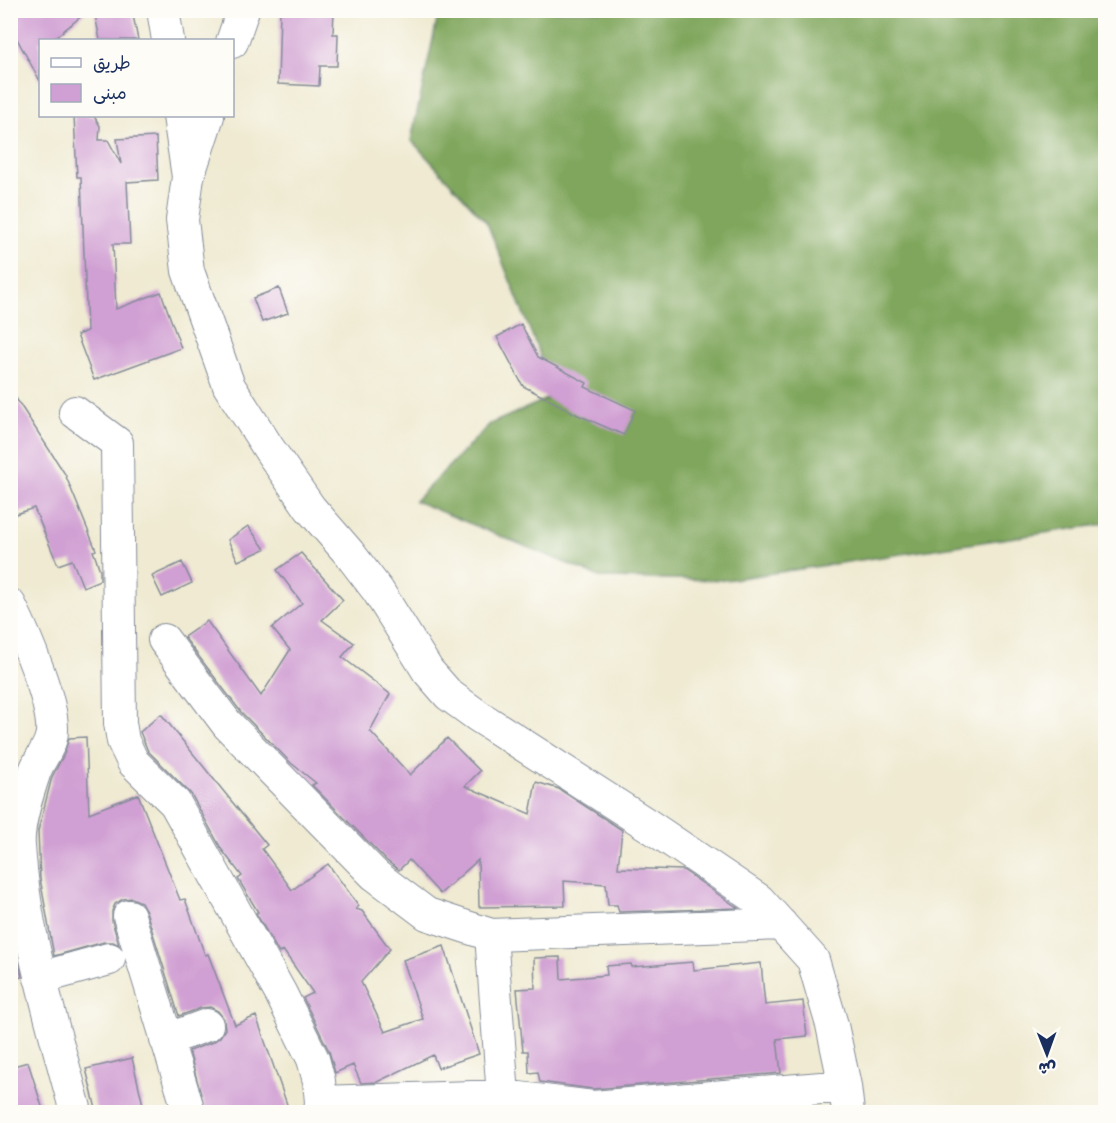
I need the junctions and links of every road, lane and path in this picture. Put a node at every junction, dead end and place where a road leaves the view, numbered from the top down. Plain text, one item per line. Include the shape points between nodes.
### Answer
1 (163, 10) edge
2 (243, 10) edge
3 (168, 39) edge
4 (233, 39) edge
5 (179, 117) edge
6 (208, 117) edge
7 (188, 177) junction
8 (75, 412) dead end
9 (10, 605) edge
10 (164, 640) dead end
11 (129, 916) dead end
12 (781, 924) junction
13 (491, 935) junction
14 (109, 959) dead end
15 (40, 978) junction
16 (207, 1025) dead end
17 (166, 1040) junction
18 (503, 1096) junction
19 (846, 1099) edge
20 (320, 1107) edge
21 (76, 1113) edge
22 (189, 1113) edge

1 - 3 street
2 - 4 street
5 - 7 street
6 - 7 street
7 - 12 street via 182,220 188,271 229,386 310,508 378,591 428,671 449,695 749,893
8 - 20 street via 117,443 123,741 133,762 175,803 281,994 313,1059
9 - 15 street via 51,709 52,736 36,770 22,817 19,844 33,953
10 - 13 street via 227,724 375,875 427,914
11 - 17 street
12 - 13 street
12 - 19 street via 813,960 832,1025
13 - 18 street
14 - 15 street
15 - 21 street
16 - 17 street
17 - 22 street
18 - 19 street via 593,1107
18 - 20 street

